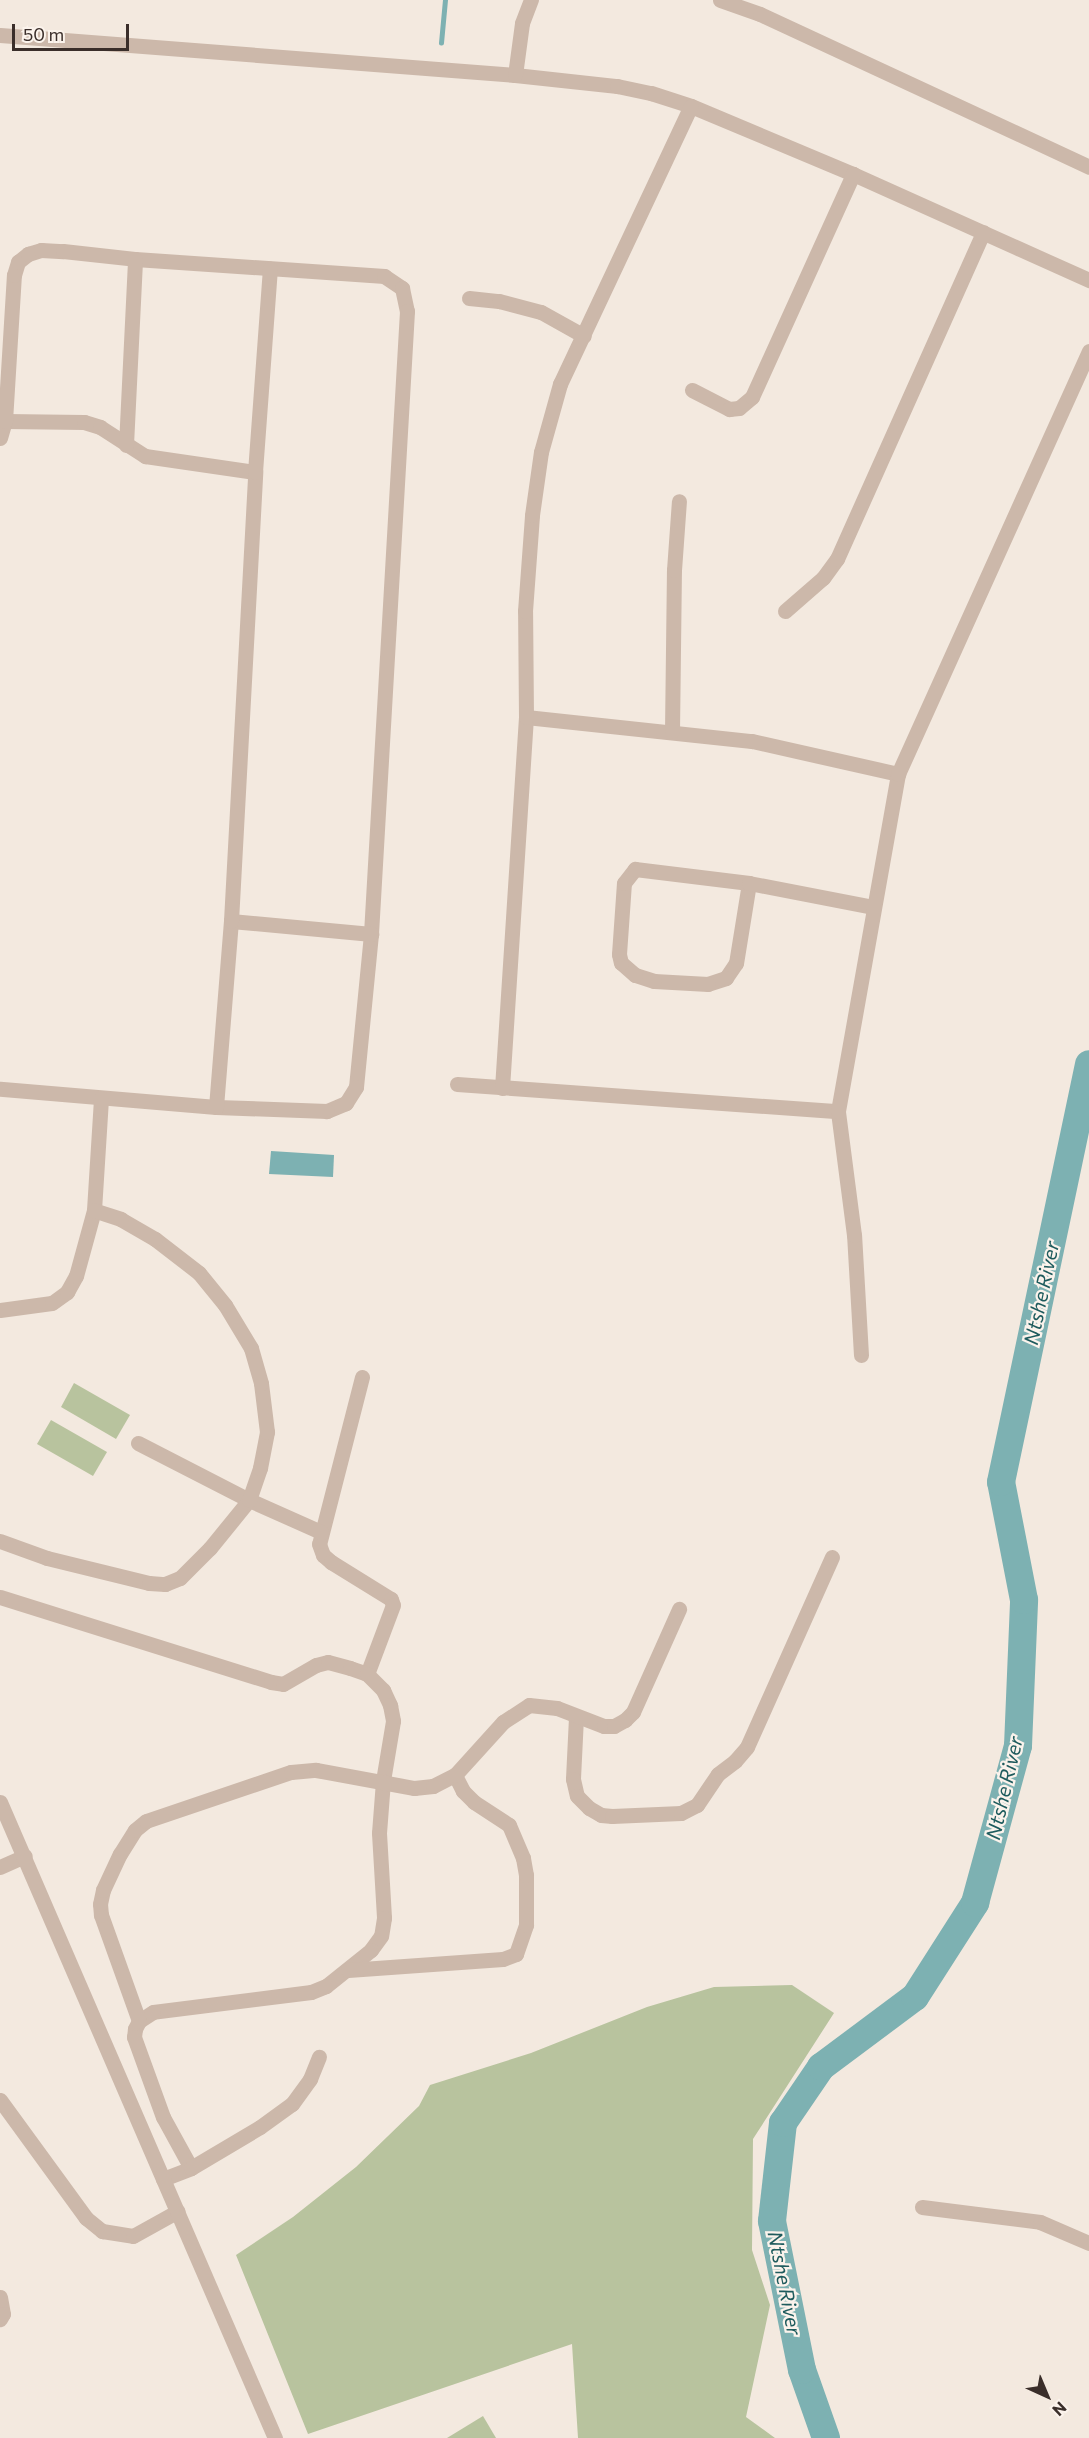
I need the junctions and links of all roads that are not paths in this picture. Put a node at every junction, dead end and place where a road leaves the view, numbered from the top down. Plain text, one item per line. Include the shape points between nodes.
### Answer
1 (531, 0) edge
2 (720, 0) edge
3 (0, 35) edge
4 (515, 75) junction
5 (691, 106) junction
6 (1089, 167) edge
7 (853, 174) junction
8 (982, 232) junction
9 (135, 259) junction
10 (270, 269) junction
11 (1089, 280) edge
12 (469, 298) dead end
13 (584, 336) junction
14 (1089, 351) edge
15 (692, 390) dead end
16 (6, 421) junction
17 (0, 438) edge
18 (126, 445) junction
19 (255, 472) junction
20 (679, 501) dead end
21 (785, 611) dead end
22 (526, 717) junction
23 (672, 731) junction
24 (898, 774) junction
25 (749, 883) junction
26 (874, 907) junction
27 (231, 921) junction
28 (371, 934) junction
29 (457, 1084) dead end
30 (502, 1088) junction
31 (0, 1089) edge
32 (101, 1098) junction
33 (216, 1107) junction
34 (838, 1111) junction
35 (94, 1210) junction
36 (0, 1310) edge
37 (861, 1355) dead end
38 (362, 1377) dead end
39 (138, 1443) dead end
40 (249, 1500) junction
41 (321, 1532) junction
42 (0, 1541) edge
43 (832, 1557) dead end
44 (0, 1597) edge
45 (679, 1609) dead end
46 (367, 1674) junction
47 (576, 1717) junction
48 (455, 1775) junction
49 (383, 1781) junction
50 (0, 1802) edge
51 (25, 1856) junction
52 (0, 1868) edge
53 (348, 1970) junction
54 (139, 2021) junction
55 (319, 2057) dead end
56 (0, 2100) edge
57 (191, 2168) junction
58 (163, 2179) junction
59 (922, 2207) dead end
60 (178, 2211) junction
61 (1089, 2243) edge
62 (0, 2297) edge
63 (0, 2319) edge
64 (275, 2438) edge

1 - 4 street via 522,23
2 - 6 street via 760,14
3 - 4 street
4 - 5 street via 617,86
5 - 7 street
5 - 13 street
7 - 8 street
7 - 15 street via 752,397 739,408 729,409
8 - 11 street
8 - 21 street via 837,559 823,578
9 - 10 street
9 - 16 street via 41,250 18,262 14,275
9 - 18 street
10 - 19 street
10 - 28 street via 384,276 402,288 407,311
12 - 13 street via 541,312
13 - 22 street via 560,384 541,452 525,611
14 - 24 street
16 - 17 street
16 - 18 street via 84,422 100,427
18 - 19 street via 159,460
19 - 27 street
20 - 23 street
22 - 23 street
22 - 30 street
23 - 24 street via 752,741
24 - 26 street
25 - 25 street via 736,963 726,978 708,984 654,981 635,975 621,963 624,883 635,869
25 - 26 street
26 - 34 street
27 - 28 street
27 - 33 street
28 - 33 street via 356,1087 346,1103 327,1111
29 - 30 street
30 - 34 street
31 - 32 street
32 - 33 street
32 - 35 street
34 - 37 street via 854,1235
35 - 36 street via 76,1276 67,1292 52,1303
35 - 40 street via 155,1239 199,1273 225,1305 251,1348 261,1383 267,1432
38 - 41 street
39 - 40 street
40 - 41 street
40 - 42 street via 194,1566 165,1584 47,1558
41 - 46 street via 319,1544 323,1555 385,1593 393,1605
43 - 47 street via 747,1747 718,1774 697,1805 681,1813 612,1816 589,1809 577,1796 573,1779
44 - 46 street via 271,1682 283,1684 328,1662
45 - 47 street via 633,1712 614,1726
46 - 49 street via 383,1690 392,1713
47 - 48 street via 557,1708 529,1705 503,1722
48 - 49 street via 433,1786 414,1788
48 - 53 street via 474,1802 509,1825 523,1858 526,1925 516,1953 503,1959
49 - 53 street via 379,1833 384,1918 381,1936
49 - 54 street via 316,1770 291,1772 146,1821 135,1830 120,1854 100,1904
50 - 51 street
51 - 52 street
51 - 58 street
53 - 54 street via 311,1992 153,2012
54 - 57 street via 134,2037 163,2117
55 - 57 street via 310,2079 292,2104
56 - 60 street via 86,2218 102,2231 133,2236
57 - 58 street
58 - 60 street
59 - 61 street via 1040,2222
60 - 64 street
62 - 63 street

